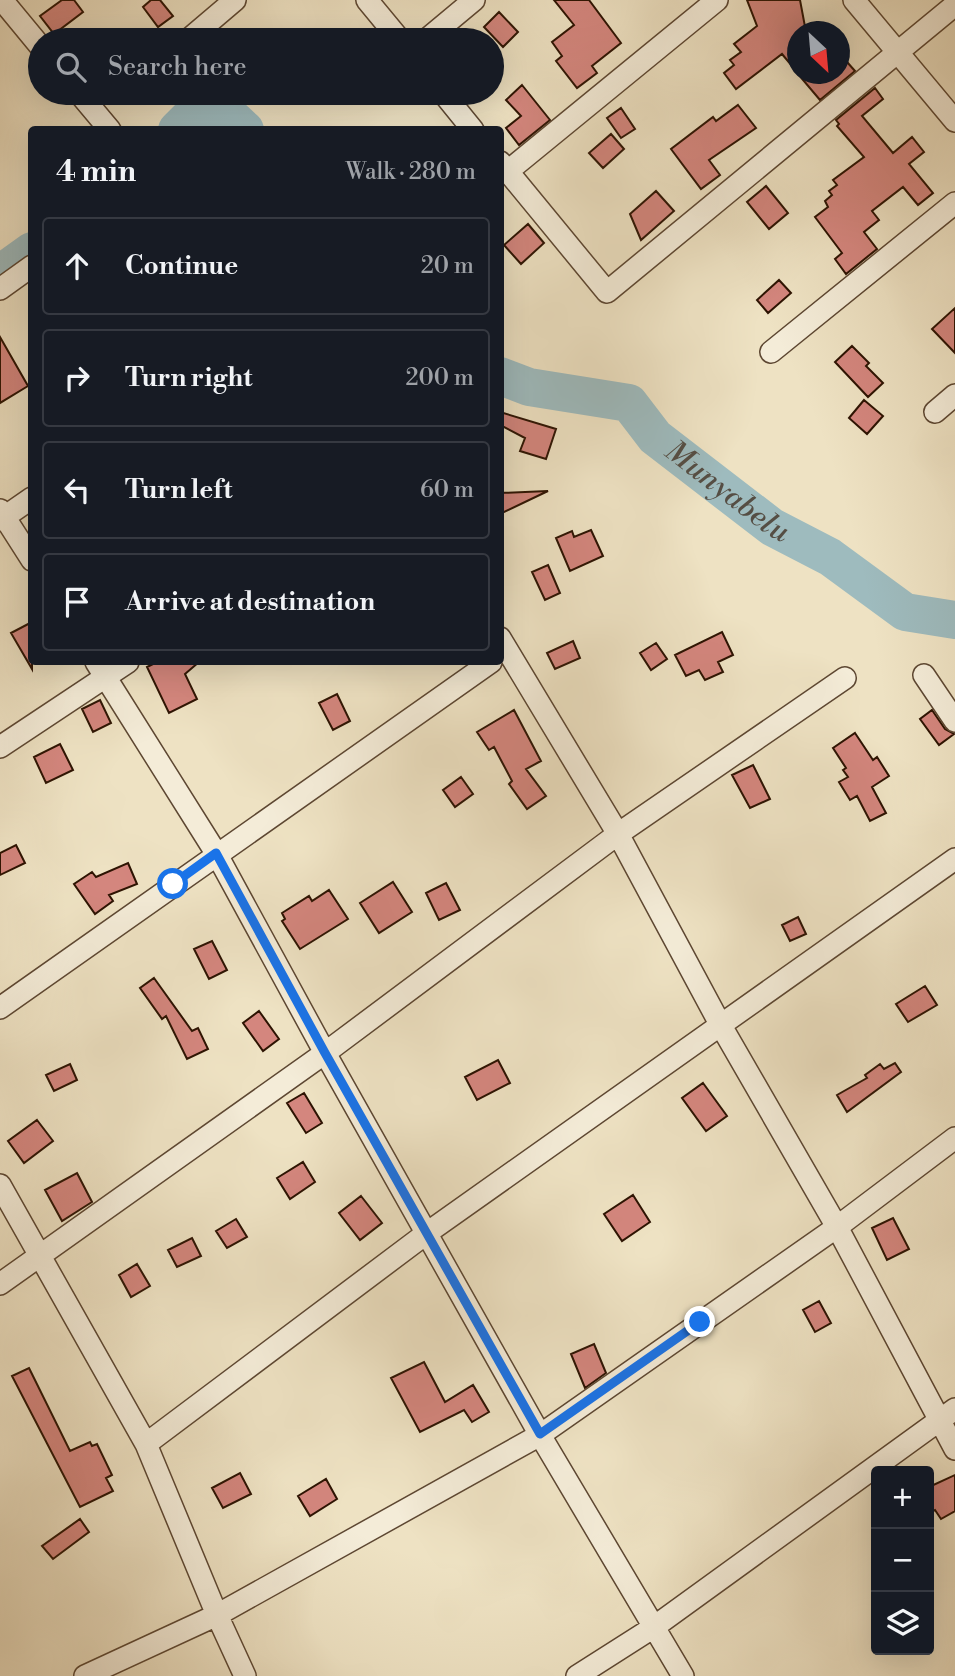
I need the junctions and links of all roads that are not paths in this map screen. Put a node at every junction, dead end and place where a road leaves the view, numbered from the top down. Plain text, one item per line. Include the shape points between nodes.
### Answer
1 (2, 0) edge
2 (235, 0) edge
3 (367, 0) edge
4 (474, 0) edge
5 (717, 0) edge
6 (854, 0) edge
7 (955, 5) edge
8 (202, 28) edge
9 (390, 28) edge
10 (440, 28) edge
11 (28, 31) edge
12 (900, 52) junction
13 (89, 105) edge
14 (453, 105) edge
15 (955, 121) edge
16 (107, 126) edge
17 (470, 126) edge
18 (504, 167) edge
19 (955, 203) edge
20 (28, 269) edge
21 (0, 289) edge
22 (771, 352) dead end
23 (955, 395) edge
24 (935, 412) dead end
25 (28, 501) edge
26 (1, 516) edge
27 (28, 554) edge
28 (504, 657) edge
29 (480, 665) edge
30 (101, 669) edge
31 (924, 676) dead end
32 (845, 678) dead end
33 (955, 721) edge
34 (0, 747) edge
35 (618, 834) junction
36 (216, 853) junction
37 (955, 859) edge
38 (0, 1007) edge
39 (720, 1024) junction
40 (325, 1053) junction
41 (955, 1138) edge
42 (0, 1185) edge
43 (837, 1227) junction
44 (427, 1233) junction
45 (40, 1258) junction
46 (0, 1284) edge
47 (947, 1414) edge
48 (540, 1434) junction
49 (146, 1444) junction
50 (955, 1449) edge
51 (217, 1615) junction
52 (654, 1627) junction
53 (85, 1676) edge
54 (245, 1676) edge
55 (577, 1676) edge
56 (683, 1676) edge

1 - 11 street
2 - 8 street
3 - 9 street
4 - 10 street
5 - 18 street
6 - 12 street
7 - 12 street
12 - 15 street
12 - 18 street via 607,292
13 - 16 street
14 - 17 street
19 - 22 street
20 - 21 street
23 - 24 street
25 - 26 street
26 - 27 street
28 - 35 street
29 - 36 street
30 - 34 street
30 - 36 street
31 - 33 street
32 - 35 street
35 - 39 street
35 - 40 street
36 - 38 street
36 - 40 street
37 - 39 street
39 - 43 street
39 - 44 street
40 - 44 street
40 - 45 street
41 - 43 street
42 - 45 street
43 - 47 street
43 - 48 street
44 - 48 street
44 - 49 street
45 - 46 street
45 - 49 street
47 - 50 street
47 - 52 street
48 - 51 street
48 - 52 street
49 - 51 street
51 - 53 street
51 - 54 street
52 - 55 street
52 - 56 street

